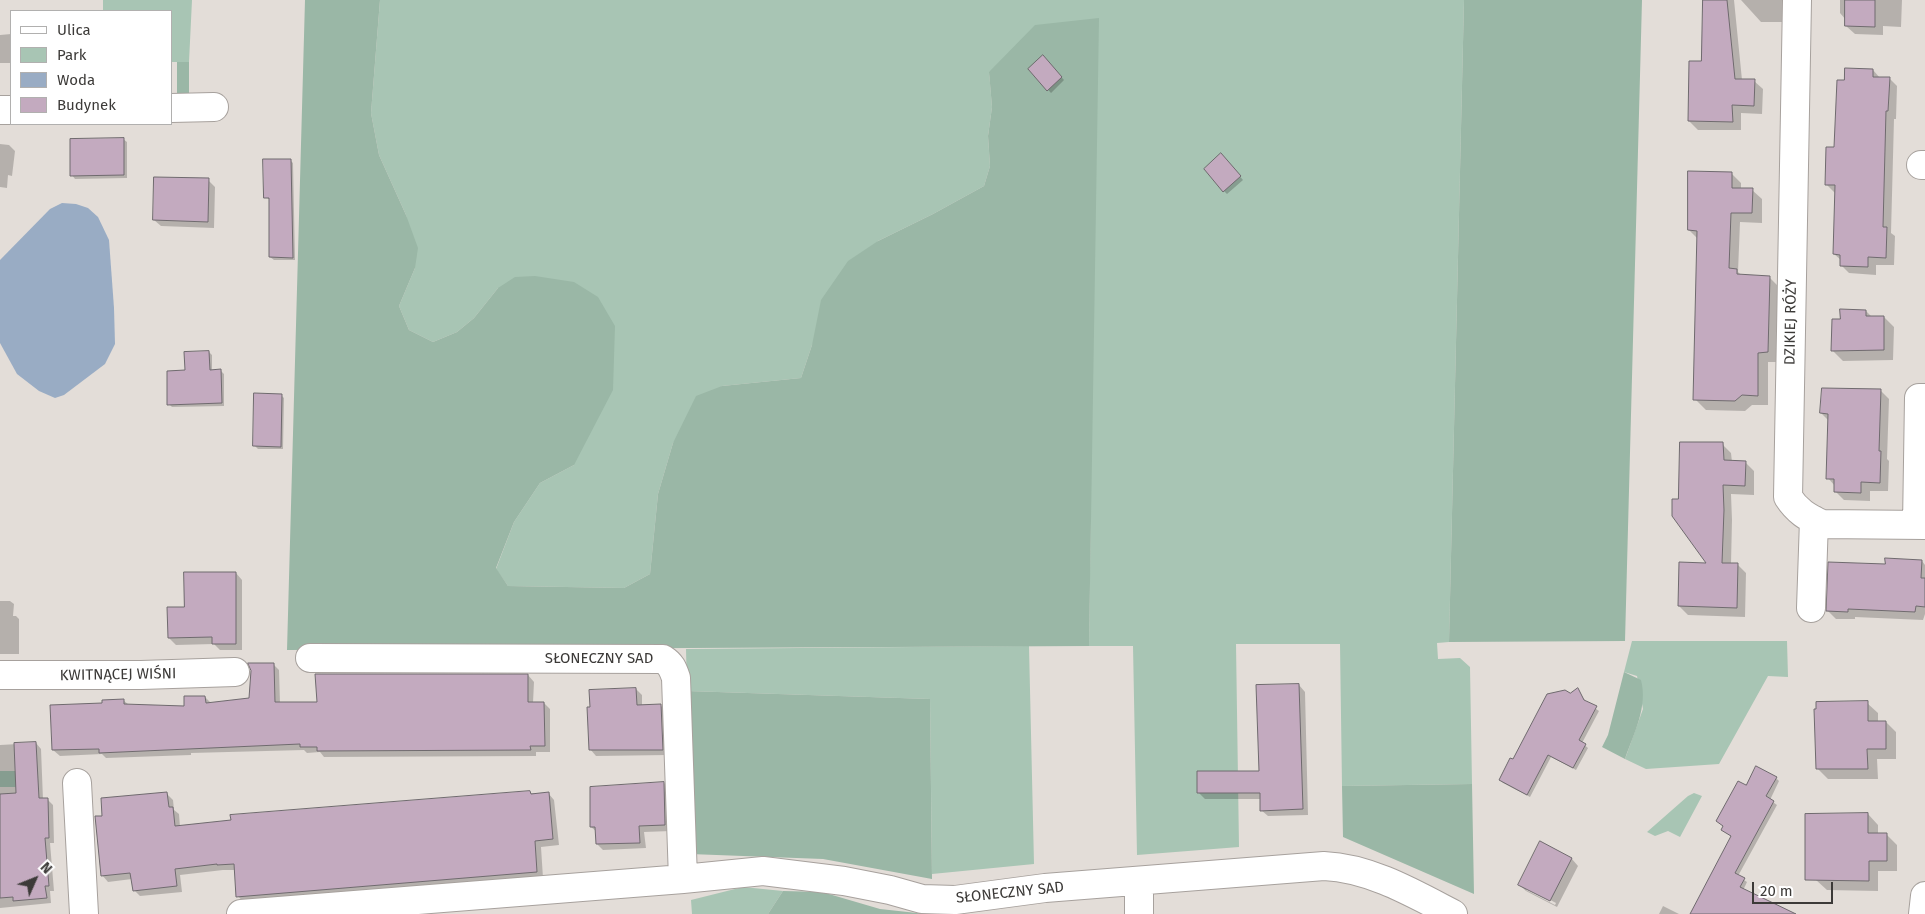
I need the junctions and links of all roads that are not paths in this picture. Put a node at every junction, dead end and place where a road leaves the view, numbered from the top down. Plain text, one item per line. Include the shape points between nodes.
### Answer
1 (1797, 0) edge
2 (214, 107) dead end
3 (172, 108) edge
4 (1925, 398) edge
5 (1814, 520) junction
6 (1921, 525) edge
7 (1811, 608) dead end
8 (310, 658) dead end
9 (236, 672) dead end
10 (0, 675) edge
11 (77, 783) dead end
12 (683, 879) junction
13 (1139, 881) junction
14 (1925, 896) edge
15 (84, 914) edge
16 (241, 914) edge
17 (1139, 914) edge
18 (1453, 914) edge
19 (1923, 914) edge

1 - 5 street, DZIKIEJ RÓŻY via 1788,497 1795,508
2 - 3 street
4 - 6 street via 1919,398
5 - 6 street, DZIKIEJ RÓŻY via 1822,524
5 - 7 street
8 - 12 street, SŁONECZNY SAD via 663,659 669,663 676,678
9 - 10 street, KWITNĄCEJ WIŚNI
11 - 15 street
12 - 13 street, SŁONECZNY SAD via 762,871 844,881 922,899 955,900 1045,888
12 - 16 street, SŁONECZNY SAD
13 - 17 street
13 - 18 street, SŁONECZNY SAD via 1340,866 1403,888
14 - 19 street

